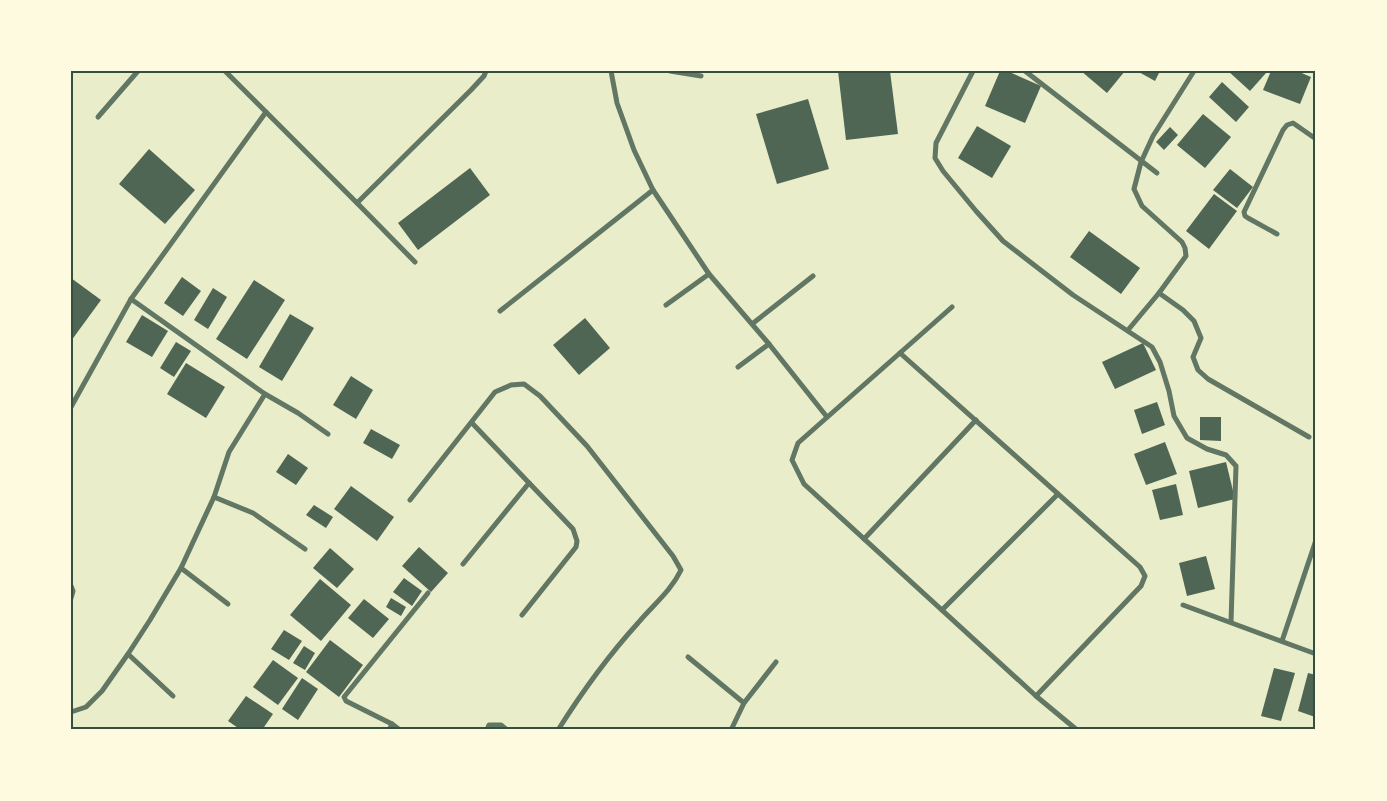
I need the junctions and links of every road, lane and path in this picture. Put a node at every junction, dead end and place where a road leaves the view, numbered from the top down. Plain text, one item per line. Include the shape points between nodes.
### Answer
1 (138, 71) edge
2 (225, 71) edge
3 (486, 71) edge
4 (611, 71) edge
5 (670, 71) edge
6 (972, 71) edge
7 (1025, 71) edge
8 (1194, 71) edge
9 (702, 76) dead end
10 (266, 112) junction
11 (98, 117) dead end
12 (1316, 139) edge
13 (1140, 162) junction
14 (1157, 173) dead end
15 (653, 190) junction
16 (357, 203) junction
17 (1277, 234) dead end
18 (415, 262) dead end
19 (709, 274) junction
20 (813, 276) dead end
21 (1159, 293) junction
22 (131, 299) junction
23 (666, 305) dead end
24 (952, 307) dead end
25 (500, 311) dead end
26 (752, 324) junction
27 (1128, 330) junction
28 (769, 344) junction
29 (900, 353) junction
30 (738, 367) dead end
31 (265, 394) junction
32 (71, 407) edge
33 (827, 417) junction
34 (976, 420) junction
35 (472, 422) junction
36 (328, 434) dead end
37 (1309, 436) dead end
38 (529, 483) junction
39 (1058, 494) junction
40 (214, 497) junction
41 (410, 500) dead end
42 (864, 539) junction
43 (1316, 540) edge
44 (305, 549) dead end
45 (463, 564) dead end
46 (181, 568) junction
47 (71, 586) edge
48 (428, 594) dead end
49 (71, 598) edge
50 (228, 604) dead end
51 (1183, 604) dead end
52 (942, 610) junction
53 (522, 615) dead end
54 (1231, 622) junction
55 (1282, 641) junction
56 (128, 654) junction
57 (1316, 654) edge
58 (688, 657) dead end
59 (776, 662) dead end
60 (173, 696) dead end
61 (1036, 696) junction
62 (744, 703) junction
63 (71, 712) edge
64 (392, 724) junction
65 (389, 730) edge
66 (400, 730) edge
67 (486, 730) edge
68 (507, 730) edge
69 (558, 730) edge
70 (731, 730) edge
71 (1078, 730) edge

1 - 11 street
2 - 10 street
3 - 16 street via 471,90
4 - 15 street via 617,103
5 - 9 street
6 - 27 street via 936,143 935,158 1003,240 1073,294
7 - 13 street
8 - 13 street
10 - 16 street
10 - 22 street
12 - 17 street via 1293,123 1287,125 1244,212 1245,216
13 - 14 street
13 - 21 street via 1134,189 1142,206 1185,248 1186,256
15 - 19 street
15 - 25 street
16 - 18 street
19 - 23 street
19 - 26 street
20 - 26 street
21 - 27 street
21 - 37 street via 1194,321 1201,338 1192,358 1198,370 1208,379
22 - 31 street
22 - 32 street
24 - 29 street
26 - 28 street
27 - 54 street via 1152,348 1160,362 1174,416 1187,438 1226,455 1236,466
28 - 30 street
28 - 33 street
29 - 33 street
29 - 34 street
31 - 36 street
31 - 40 street via 229,452
33 - 42 street via 798,442 792,460 804,484
34 - 39 street
34 - 42 street
35 - 38 street
35 - 41 street
35 - 69 street via 495,392 524,384 540,396 587,446 681,570 675,583 598,671
38 - 45 street
38 - 53 street via 574,529 577,541 576,547
39 - 52 street
39 - 61 street via 1140,567 1145,576 1141,586
40 - 44 street via 253,513
40 - 46 street
42 - 52 street
43 - 55 street
46 - 50 street
46 - 56 street
47 - 49 street
48 - 64 street via 344,697 346,702
51 - 54 street
52 - 61 street
54 - 55 street
55 - 57 street
56 - 60 street
56 - 63 street via 102,691 86,707
58 - 62 street
59 - 62 street
61 - 71 street
62 - 70 street
64 - 65 street
64 - 66 street
67 - 68 street via 489,725 501,725

